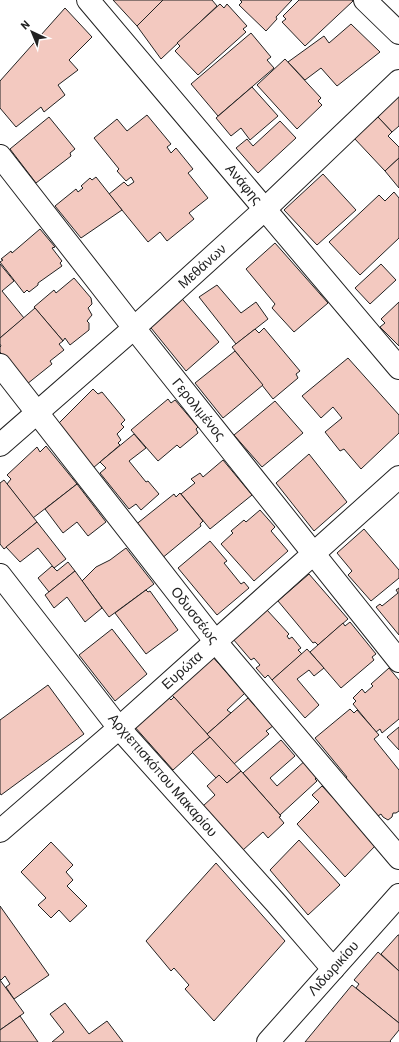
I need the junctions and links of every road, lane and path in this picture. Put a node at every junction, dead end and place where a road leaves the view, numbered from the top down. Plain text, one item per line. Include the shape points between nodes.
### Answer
1 (88, 0) edge
2 (365, 0) edge
3 (399, 33) edge
4 (399, 81) edge
5 (0, 156) edge
6 (265, 209) junction
7 (134, 328) junction
8 (0, 365) edge
9 (399, 368) edge
10 (37, 413) junction
11 (0, 445) edge
12 (399, 477) edge
13 (314, 553) junction
14 (0, 575) edge
15 (215, 641) junction
16 (399, 661) edge
17 (119, 728) junction
18 (0, 831) edge
19 (399, 858) edge
20 (399, 895) edge
21 (333, 969) junction
22 (268, 1042) edge

1 - 6 street, Ανάφης
2 - 3 street
4 - 6 street, Μεθάνων
5 - 7 street, Γερολιμένος
6 - 7 street, Μεθάνων
6 - 9 street, Ανάφης
7 - 10 street, Μεθάνων
7 - 13 street, Γερολιμένος
8 - 10 street, Οδυσσέως
10 - 11 street, Μεθάνων
10 - 15 street, Οδυσσέως
12 - 13 street, Ευρώτα
13 - 15 street, Ευρώτα
13 - 16 street, Γερολιμένος
14 - 17 street, Αρχιεπισκόπου Μακαρίου
15 - 17 street, Ευρώτα
15 - 19 street, Οδυσσέως
17 - 18 street, Ευρώτα
17 - 21 street, Αρχιεπισκόπου Μακαρίου
20 - 21 street, Λιδωρικίου
21 - 22 street, Λιδωρικίου

